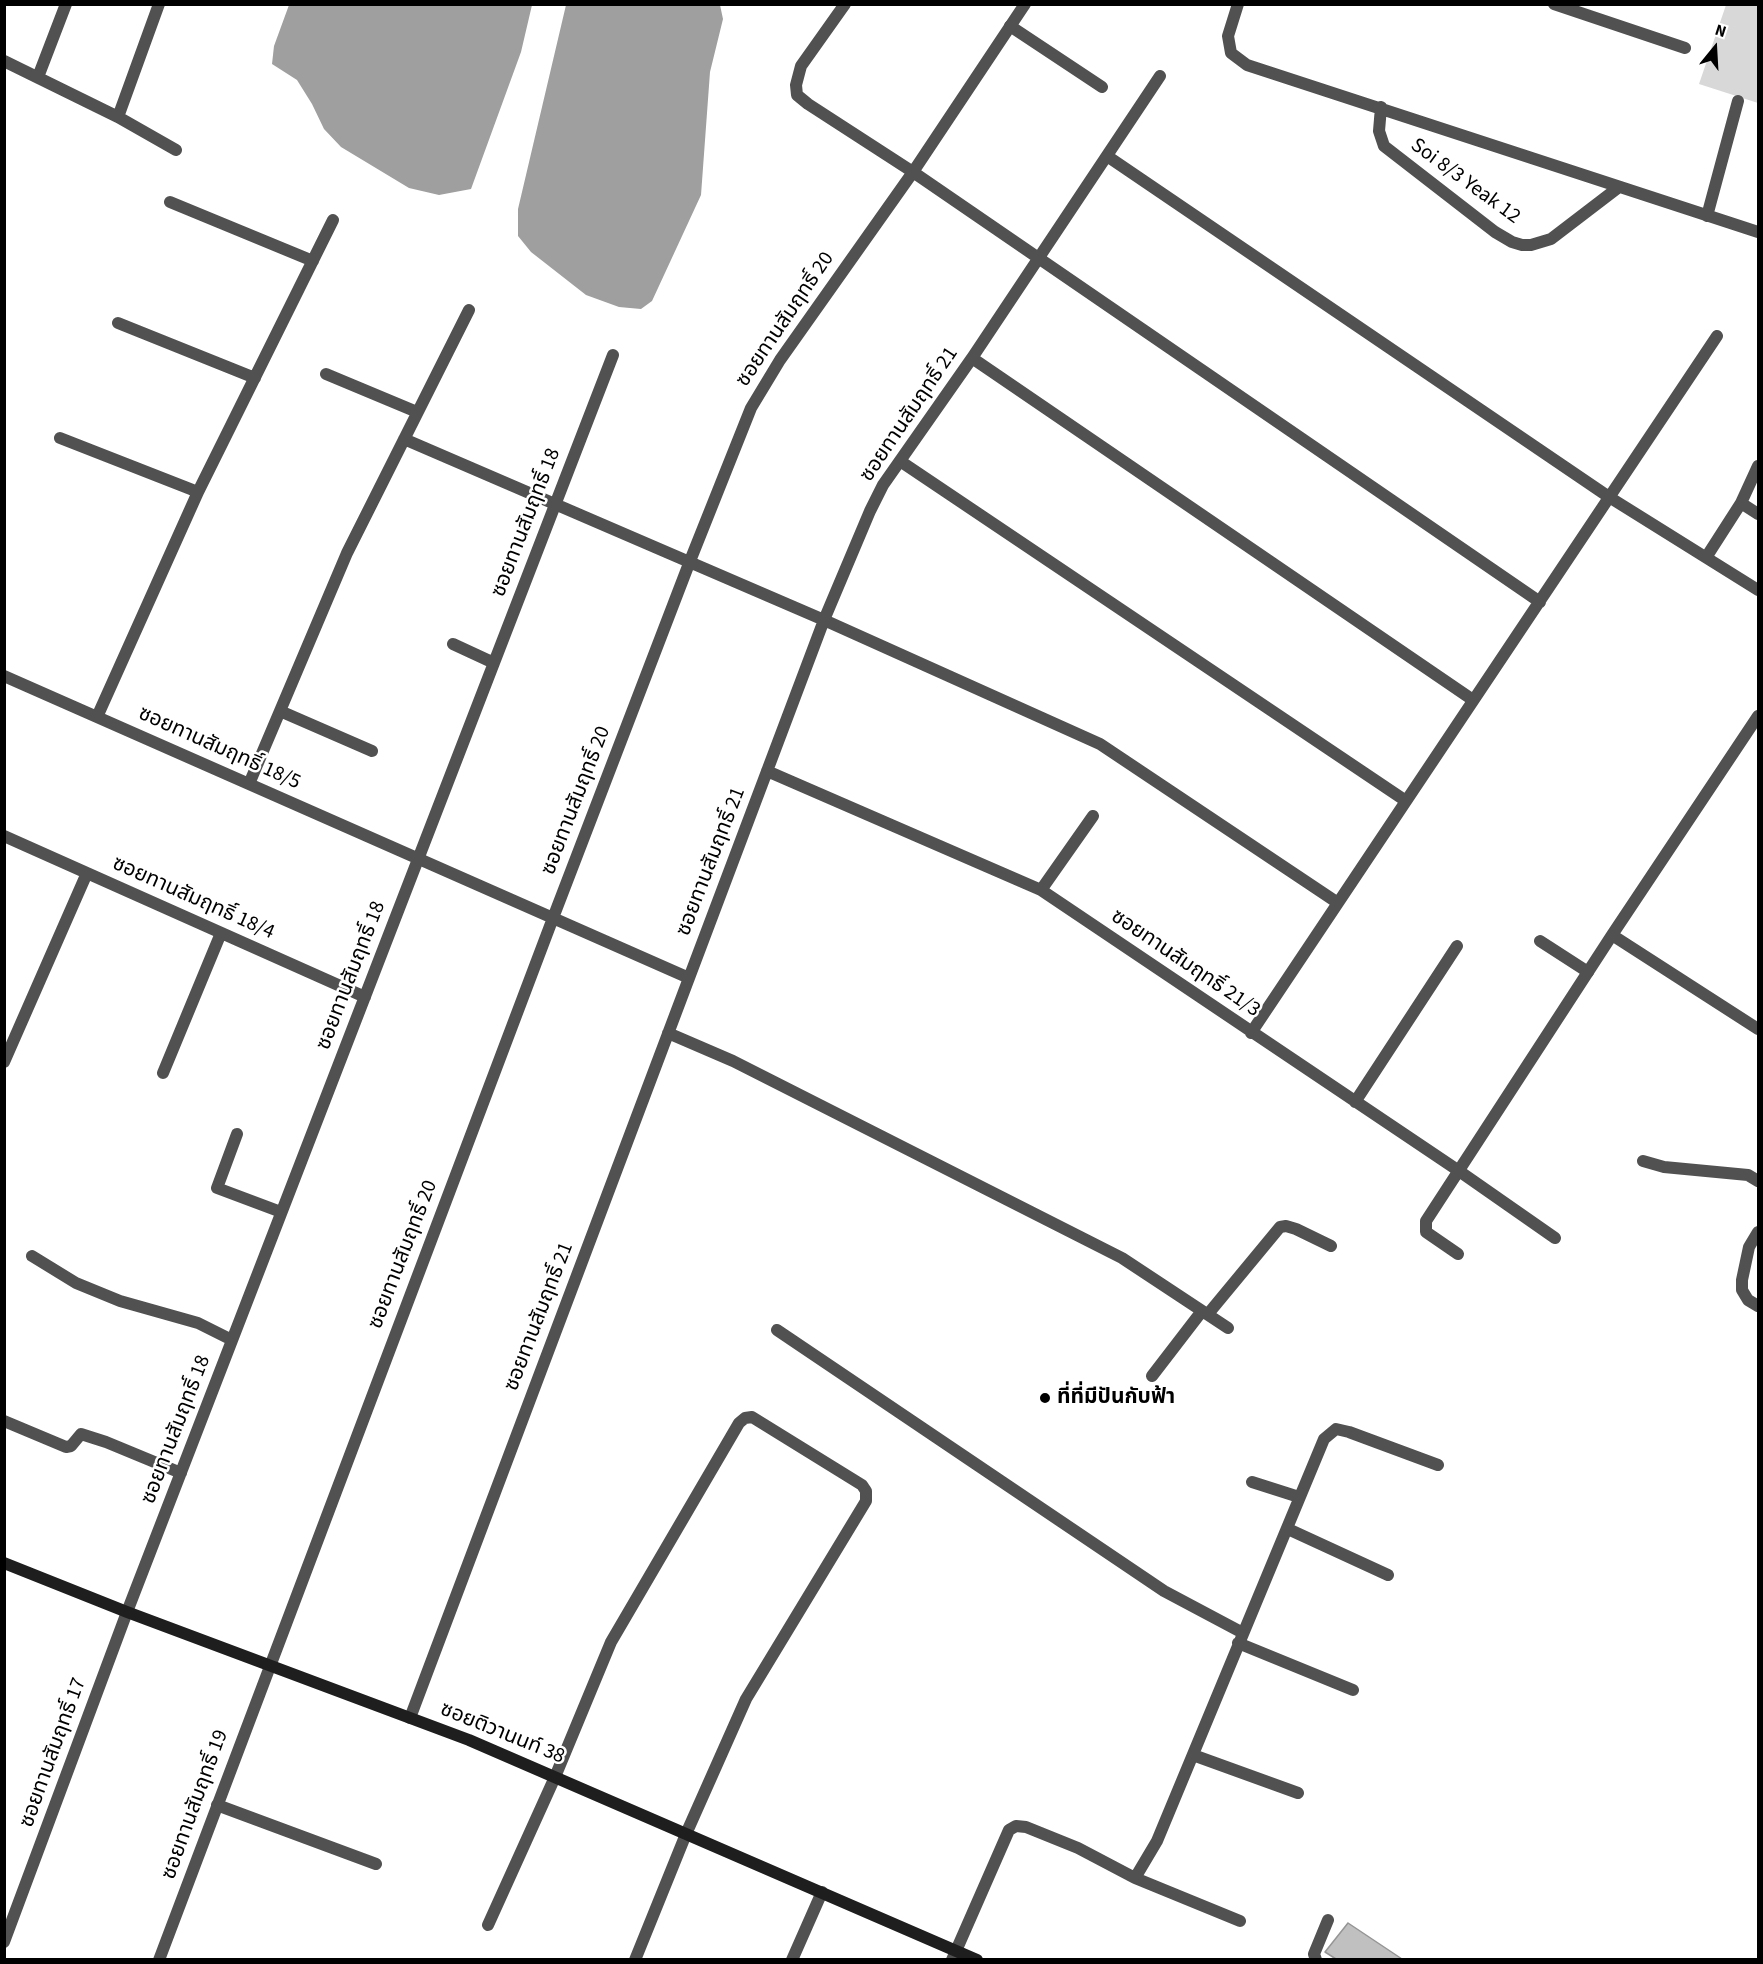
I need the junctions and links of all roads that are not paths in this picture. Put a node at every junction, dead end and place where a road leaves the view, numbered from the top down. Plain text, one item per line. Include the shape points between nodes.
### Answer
1 (66, 4) edge
2 (159, 4) edge
3 (845, 4) edge
4 (1025, 4) edge
5 (1238, 4) edge
6 (1554, 4) edge
7 (1010, 26) junction
8 (1685, 48) dead end
9 (4, 61) edge
10 (1160, 76) dead end
11 (38, 77) junction
12 (1102, 87) dead end
13 (1738, 101) dead end
14 (1381, 108) junction
15 (118, 117) junction
16 (176, 150) dead end
17 (1107, 156) junction
18 (913, 172) junction
19 (1619, 188) junction
20 (170, 202) dead end
21 (1707, 216) junction
22 (333, 220) dead end
23 (1758, 232) edge
24 (1039, 258) junction
25 (313, 261) junction
26 (469, 309) dead end
27 (118, 323) dead end
28 (1717, 336) dead end
29 (613, 355) dead end
30 (972, 358) junction
31 (326, 374) dead end
32 (255, 378) junction
33 (417, 412) junction
34 (60, 438) dead end
35 (404, 439) junction
36 (900, 461) junction
37 (1758, 466) edge
38 (198, 492) junction
39 (1609, 497) junction
40 (1741, 503) junction
41 (555, 504) junction
42 (1758, 514) edge
43 (1707, 556) junction
44 (690, 561) junction
45 (1758, 590) edge
46 (1540, 602) junction
47 (824, 620) junction
48 (453, 644) dead end
49 (494, 663) junction
50 (4, 676) edge
51 (1473, 700) junction
52 (280, 711) junction
53 (1758, 716) edge
54 (97, 717) junction
55 (372, 751) dead end
56 (767, 771) junction
57 (249, 784) junction
58 (1406, 801) junction
59 (1093, 816) dead end
60 (4, 836) edge
61 (418, 858) junction
62 (87, 873) junction
63 (1041, 890) junction
64 (1338, 903) junction
65 (553, 918) junction
66 (221, 933) junction
67 (1612, 935) junction
68 (1540, 941) dead end
69 (1457, 946) dead end
70 (1588, 972) junction
71 (689, 978) junction
72 (365, 997) junction
73 (1758, 1029) edge
74 (1251, 1032) junction
75 (668, 1034) junction
76 (4, 1062) edge
77 (163, 1073) dead end
78 (1355, 1102) junction
79 (237, 1134) dead end
80 (1643, 1161) dead end
81 (1459, 1171) junction
82 (1758, 1181) edge
83 (281, 1212) junction
84 (1758, 1232) edge
85 (1555, 1238) dead end
86 (1331, 1246) dead end
87 (1458, 1254) dead end
88 (32, 1256) dead end
89 (1758, 1306) edge
90 (1205, 1313) junction
91 (1228, 1328) dead end
92 (777, 1330) dead end
93 (232, 1340) junction
94 (1152, 1376) dead end
95 (4, 1421) edge
96 (1438, 1465) dead end
97 (181, 1473) junction
98 (1252, 1482) dead end
99 (1299, 1497) junction
100 (1288, 1529) junction
101 (4, 1563) edge
102 (1388, 1575) dead end
103 (127, 1612) junction
104 (1241, 1638) junction
105 (269, 1665) junction
106 (1353, 1690) dead end
107 (410, 1718) junction
108 (1193, 1755) junction
109 (555, 1777) junction
110 (1298, 1793) dead end
111 (217, 1805) junction
112 (686, 1834) junction
113 (376, 1864) dead end
114 (1135, 1878) junction
115 (822, 1892) junction
116 (1328, 1920) dead end
117 (1240, 1921) dead end
118 (488, 1925) dead end
119 (4, 1942) edge
120 (954, 1955) edge
121 (159, 1959) edge
122 (635, 1959) edge
123 (792, 1959) edge
124 (977, 1959) edge
125 (1316, 1959) edge

1 - 11 street
2 - 15 street
3 - 18 street via 801,66 797,94
4 - 7 street, ซอยทานสัมฤทธิ์ 20
5 - 14 street, Soi 8/3 Yeak 12 via 1228,36 1232,53 1247,65
6 - 8 street
7 - 12 street
7 - 18 street, ซอยทานสัมฤทธิ์ 20
9 - 11 street
10 - 17 street, ซอยทานสัมฤทธิ์ 21
11 - 15 street
13 - 21 street
14 - 19 street, Soi 8/3 Yeak 12
14 - 19 street, Soi 8/3 Yeak 12 via 1379,131 1384,146 1512,242 1532,245 1551,239
15 - 16 street
17 - 24 street, ซอยทานสัมฤทธิ์ 21
17 - 39 street
18 - 24 street
18 - 44 street, ซอยทานสัมฤทธิ์ 20 via 780,360 751,408
19 - 21 street, Soi 8/3 Yeak 12
20 - 25 street
21 - 23 street, Soi 8/3 Yeak 12
22 - 25 street
24 - 30 street, ซอยทานสัมฤทธิ์ 21
24 - 46 street
25 - 32 street
26 - 33 street
27 - 32 street
28 - 39 street
29 - 41 street, ซอยทานสัมฤทธิ์ 18
30 - 36 street, ซอยทานสัมฤทธิ์ 21
30 - 51 street
31 - 33 street
32 - 38 street
33 - 35 street
34 - 38 street
35 - 41 street
35 - 52 street via 347,553
36 - 47 street, ซอยทานสัมฤทธิ์ 21 via 870,512
36 - 58 street
37 - 40 street
38 - 54 street
39 - 43 street
39 - 46 street
40 - 42 street
40 - 43 street
41 - 44 street
41 - 49 street, ซอยทานสัมฤทธิ์ 18
43 - 45 street
44 - 47 street
44 - 65 street, ซอยทานสัมฤทธิ์ 20
46 - 51 street
47 - 56 street, ซอยทานสัมฤทธิ์ 21
47 - 64 street via 1100,744
48 - 49 street
49 - 61 street, ซอยทานสัมฤทธิ์ 18
50 - 54 street, ซอยทานสัมฤทธิ์ 18/5
51 - 58 street
52 - 55 street
52 - 57 street
53 - 67 street
54 - 57 street, ซอยทานสัมฤทธิ์ 18/5
56 - 63 street, ซอยทานสัมฤทธิ์ 21/3
56 - 71 street, ซอยทานสัมฤทธิ์ 21
57 - 61 street, ซอยทานสัมฤทธิ์ 18/5
58 - 64 street
59 - 63 street
60 - 62 street, ซอยทานสัมฤทธิ์ 18/4
61 - 65 street, ซอยทานสัมฤทธิ์ 18/5
61 - 72 street, ซอยทานสัมฤทธิ์ 18
62 - 66 street, ซอยทานสัมฤทธิ์ 18/4
62 - 76 street
63 - 74 street, ซอยทานสัมฤทธิ์ 21/3
64 - 74 street
65 - 71 street, ซอยทานสัมฤทธิ์ 18/5
65 - 105 street, ซอยทานสัมฤทธิ์ 20
66 - 72 street, ซอยทานสัมฤทธิ์ 18/4
66 - 77 street
67 - 70 street
67 - 73 street
68 - 70 street
69 - 78 street
70 - 81 street
71 - 75 street, ซอยทานสัมฤทธิ์ 21
72 - 83 street, ซอยทานสัมฤทธิ์ 18
74 - 78 street, ซอยทานสัมฤทธิ์ 21/3
75 - 90 street via 733,1060 1122,1258
75 - 107 street, ซอยทานสัมฤทธิ์ 21
78 - 81 street, ซอยทานสัมฤทธิ์ 21/3
79 - 83 street via 217,1188
80 - 82 street via 1670,1168 1748,1175
81 - 85 street, ซอยทานสัมฤทธิ์ 21/3
81 - 87 street via 1425,1226 1426,1232
83 - 93 street, ซอยทานสัมฤทธิ์ 18
84 - 89 street via 1749,1247 1742,1280 1748,1300
86 - 90 street via 1296,1229 1280,1227
88 - 93 street via 76,1283 120,1301 198,1323
90 - 91 street
90 - 94 street
92 - 104 street via 1164,1591
93 - 97 street, ซอยทานสัมฤทธิ์ 18
95 - 97 street via 66,1447 81,1434
96 - 99 street via 1336,1429 1324,1439
97 - 103 street, ซอยทานสัมฤทธิ์ 18
98 - 99 street
99 - 100 street
100 - 102 street
100 - 104 street
101 - 103 street, ซอยติวานนท์ 38
103 - 105 street, ซอยติวานนท์ 38
103 - 119 street, ซอยทานสัมฤทธิ์ 17
104 - 106 street
104 - 108 street
105 - 107 street, ซอยติวานนท์ 38
105 - 111 street, ซอยทานสัมฤทธิ์ 19
107 - 109 street, ซอยติวานนท์ 38
108 - 110 street
108 - 114 street via 1157,1841
109 - 112 street, ซอยติวานนท์ 38
109 - 112 street via 611,1642 739,1424 752,1416 862,1485 866,1501 746,1699
109 - 118 street
111 - 113 street
111 - 121 street, ซอยทานสัมฤทธิ์ 19
112 - 115 street, ซอยติวานนท์ 38
112 - 122 street
114 - 117 street
114 - 120 street via 1078,1848 1016,1826 1010,1830
115 - 120 street, ซอยติวานนท์ 38
115 - 123 street
116 - 125 street via 1314,1954
120 - 124 street, ซอยติวานนท์ 38

